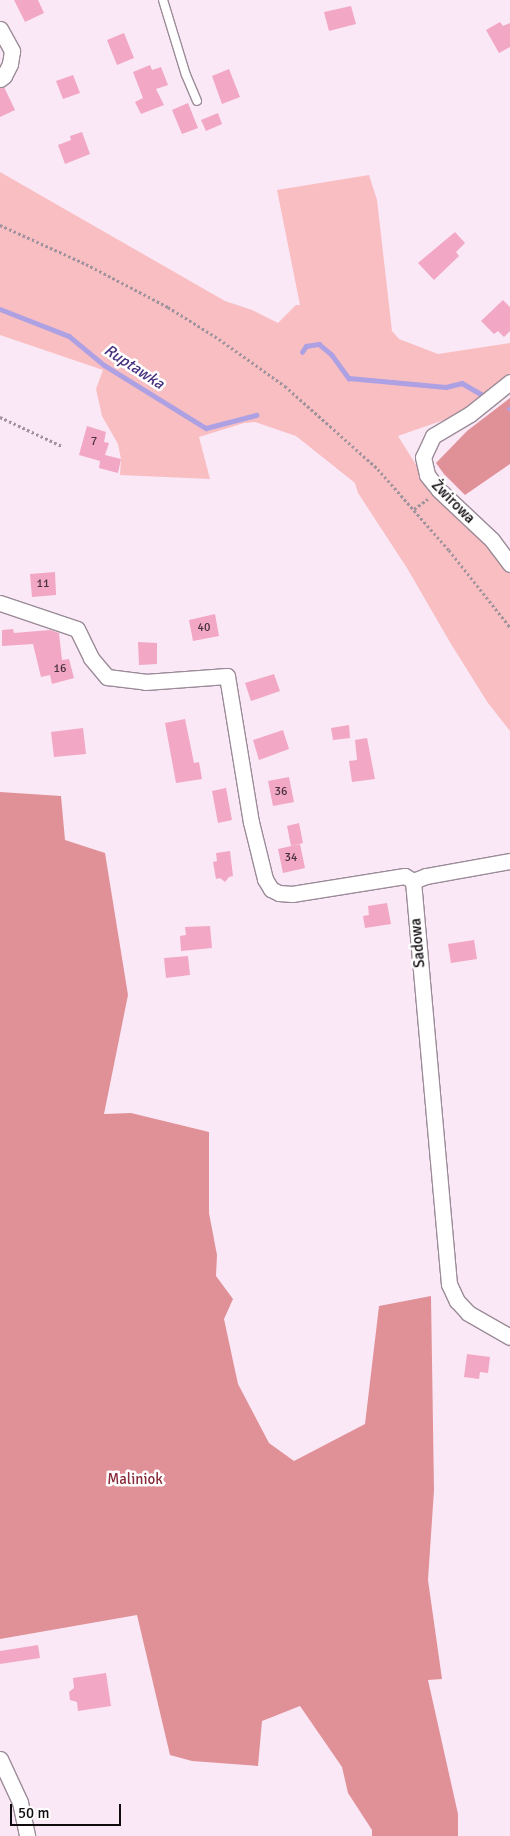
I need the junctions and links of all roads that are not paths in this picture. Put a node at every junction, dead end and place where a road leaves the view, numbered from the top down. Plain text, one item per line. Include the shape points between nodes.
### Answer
1 (163, 0) edge
2 (0, 30) edge
3 (0, 79) edge
4 (197, 101) dead end
5 (510, 382) edge
6 (510, 564) edge
7 (0, 603) edge
8 (510, 861) edge
9 (413, 881) junction
10 (510, 1337) edge
11 (0, 1759) edge
12 (27, 1836) edge

1 - 4 lane
2 - 3 street via 12,51 7,70
5 - 6 street, Żwirowa via 470,414 433,436 423,457 428,475 439,490 492,540
7 - 9 street via 77,628 91,658 106,677 146,682 226,676 251,822 263,872 271,889 292,894 405,876
8 - 9 street
9 - 10 street, Sadowa via 450,1284 457,1301 468,1313
11 - 12 street via 20,1802

